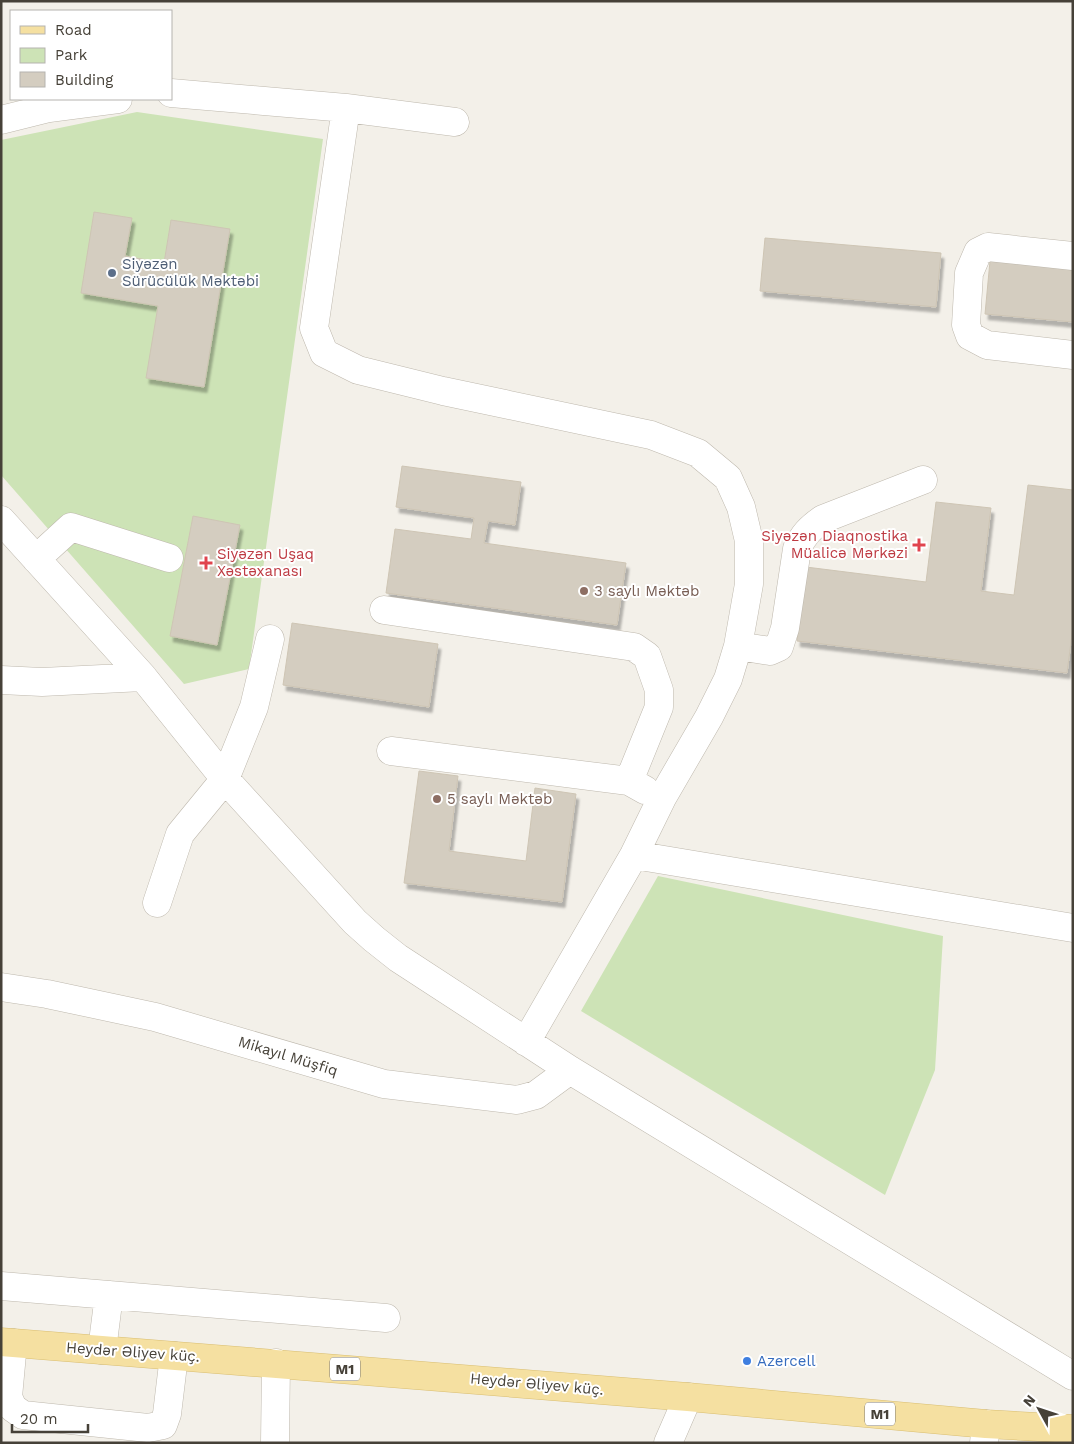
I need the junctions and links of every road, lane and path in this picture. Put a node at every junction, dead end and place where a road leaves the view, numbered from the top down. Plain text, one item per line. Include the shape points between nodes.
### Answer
1 (172, 93) edge
2 (110, 100) edge
3 (346, 108) junction
4 (1, 120) edge
5 (455, 122) dead end
6 (1073, 256) edge
7 (1073, 355) edge
8 (923, 480) dead end
9 (1, 520) edge
10 (168, 558) dead end
11 (36, 559) junction
12 (384, 610) dead end
13 (270, 639) dead end
14 (738, 646) junction
15 (143, 677) junction
16 (1, 680) edge
17 (391, 751) dead end
18 (225, 779) junction
19 (629, 781) junction
20 (662, 798) junction
21 (634, 855) junction
22 (158, 903) dead end
23 (1073, 928) edge
24 (1, 987) edge
25 (526, 1042) junction
26 (570, 1070) junction
27 (1, 1286) edge
28 (108, 1294) junction
29 (386, 1318) dead end
30 (7, 1342) edge
31 (102, 1350) junction
32 (174, 1356) junction
33 (276, 1363) junction
34 (1073, 1376) edge
35 (688, 1396) junction
36 (1073, 1429) edge
37 (985, 1434) edge
38 (275, 1443) edge
39 (668, 1443) edge

1 - 3 street
2 - 4 street via 49,108
3 - 5 street
3 - 14 street via 314,328 324,353 358,370 651,435 698,453 728,478 749,540 749,584
6 - 7 street via 988,247 978,252 969,273 966,325 970,336 987,345
8 - 14 street via 822,519 809,528 797,549 779,647 770,651
9 - 11 street
10 - 11 street via 71,527
11 - 15 street
12 - 19 street via 634,647 647,656 659,690 659,707
13 - 18 street via 254,707
14 - 20 street via 728,679 709,717
15 - 16 street via 42,682
15 - 18 street
17 - 19 street
18 - 22 street via 180,834
18 - 25 street via 374,940
19 - 20 street
20 - 21 street
21 - 23 street
21 - 25 street
24 - 26 street, Mikayıl Müşfiq via 155,1017 384,1084 517,1100 536,1095
25 - 26 street
26 - 34 street
27 - 28 street
28 - 29 street
28 - 31 street
30 - 31 main road, Heydər Əliyev küç. / M1
30 - 32 street via 8,1397 13,1408 23,1414 148,1428 163,1425 165,1420
31 - 32 main road, Heydər Əliyev küç. / M1
32 - 33 main road, Heydər Əliyev küç. / M1
33 - 35 main road, Heydər Əliyev küç. / M1
33 - 38 street
35 - 37 main road, Heydər Əliyev küç. / M1
35 - 39 street
36 - 37 main road, Heydər Əliyev küç. / M1

